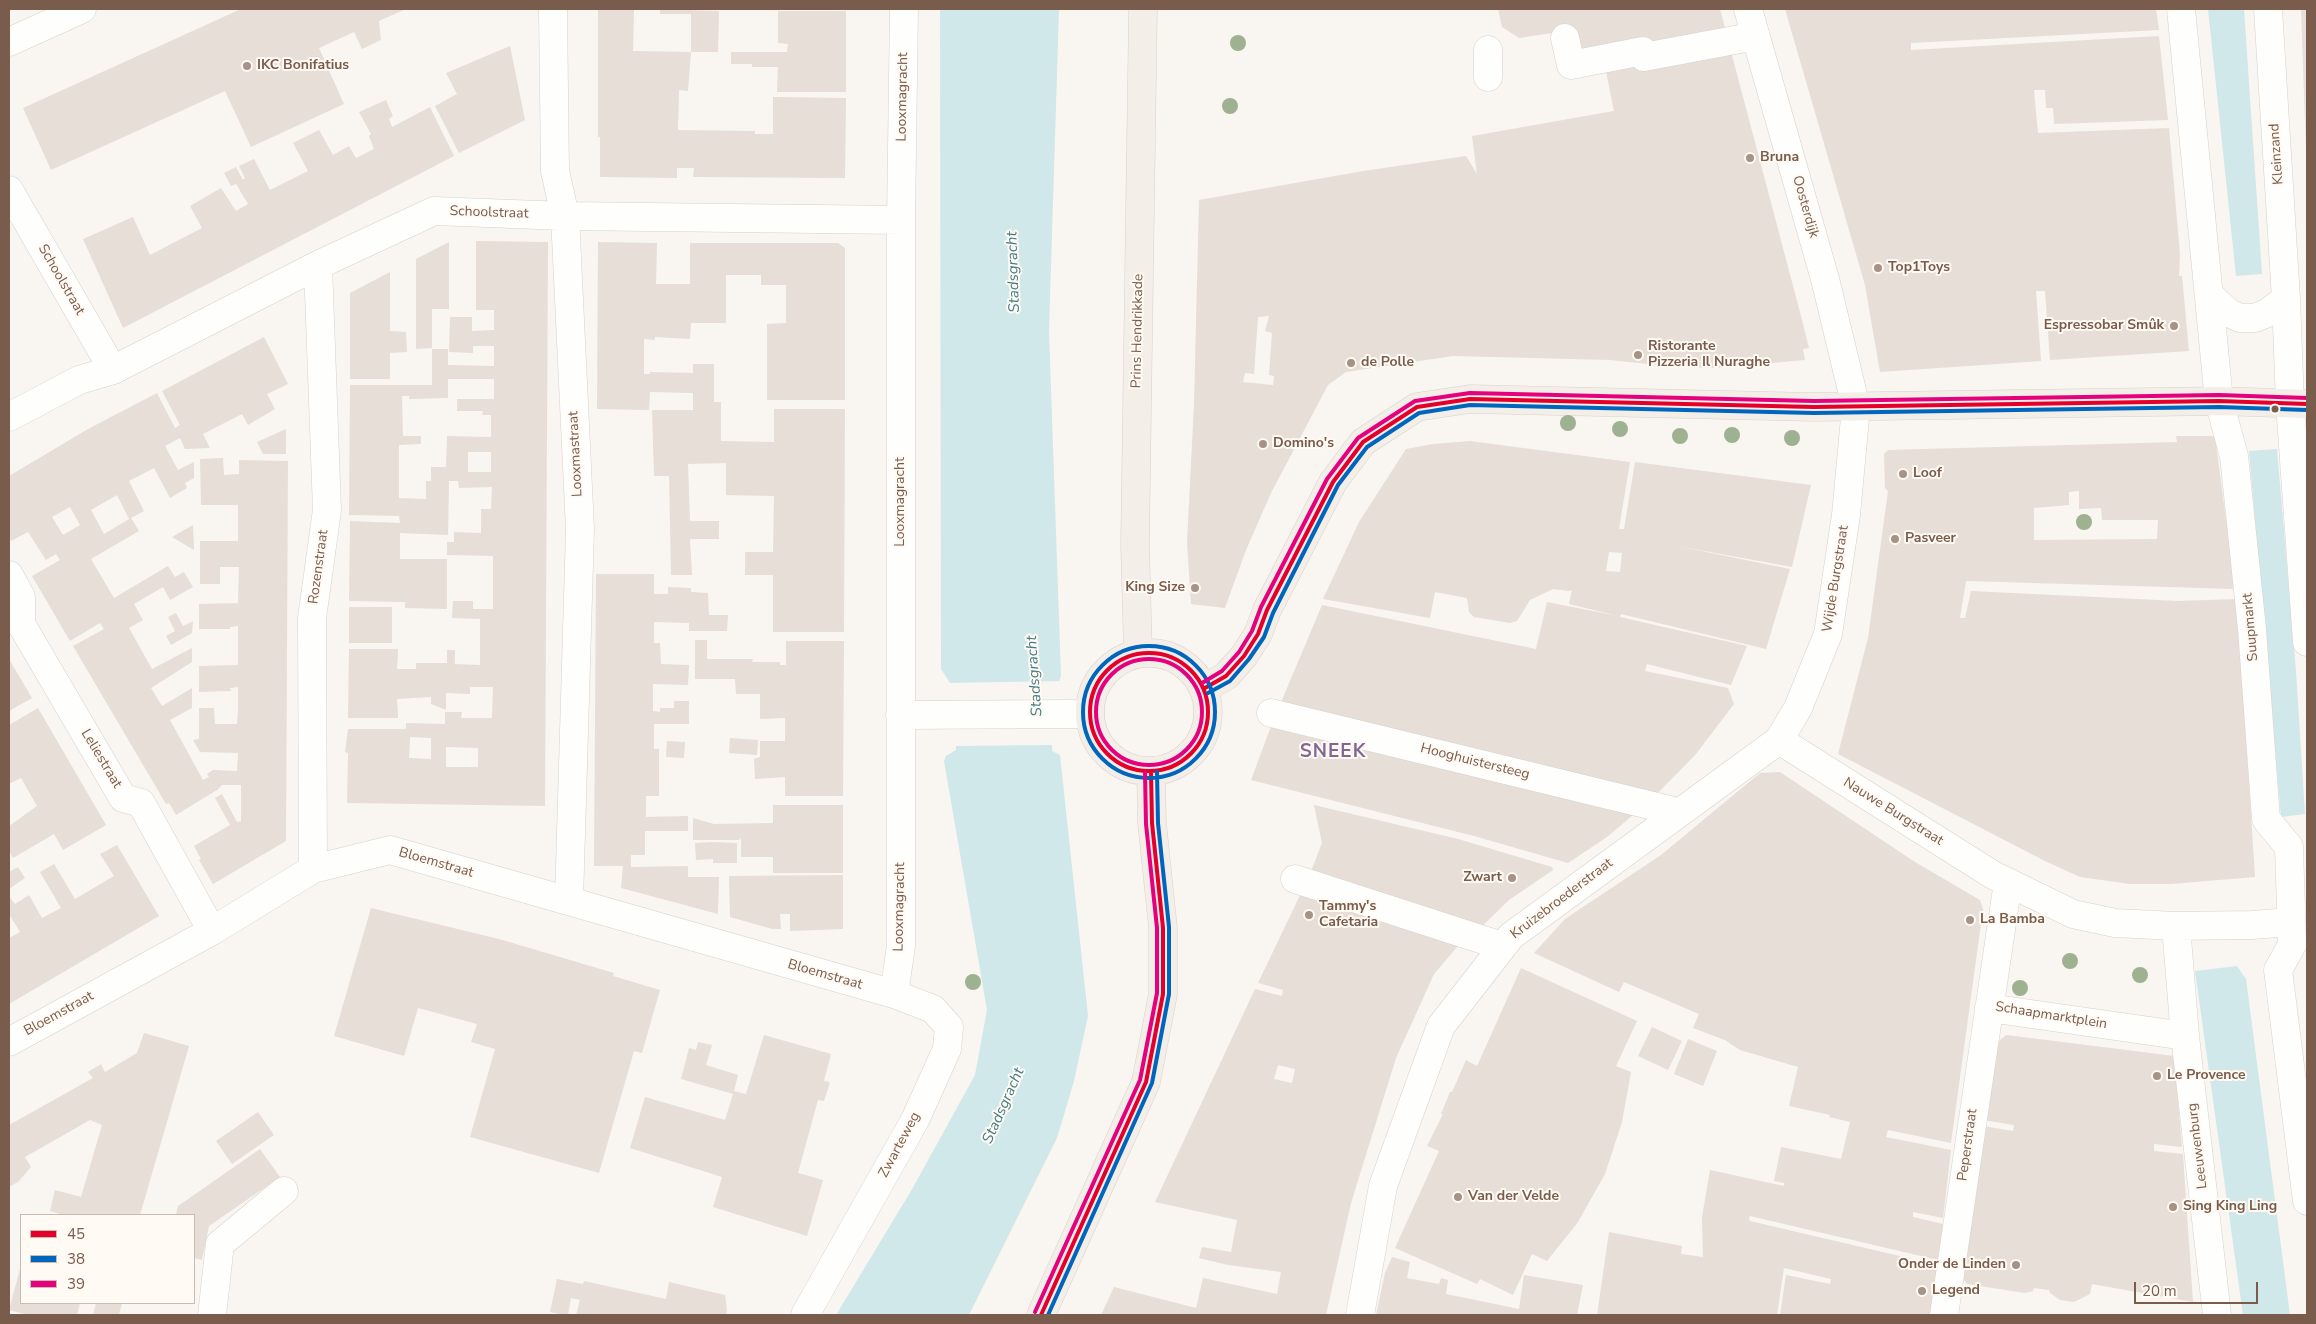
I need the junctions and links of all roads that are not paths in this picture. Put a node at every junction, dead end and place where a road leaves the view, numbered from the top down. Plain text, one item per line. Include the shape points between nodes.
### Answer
1 (82, 9) edge
2 (553, 9) edge
3 (904, 9) edge
4 (1143, 9) edge
5 (1748, 9) edge
6 (2181, 9) edge
7 (2268, 9) edge
8 (1756, 36) junction
9 (1565, 38) dead end
10 (9, 42) edge
11 (1488, 50) dead end
12 (1488, 77) dead end
13 (9, 190) edge
14 (565, 216) junction
15 (901, 220) junction
16 (318, 265) junction
17 (2209, 296) junction
18 (2286, 299) junction
19 (113, 370) junction
20 (2219, 400) junction
21 (2299, 404) edge
22 (1856, 407) junction
23 (9, 417) edge
24 (9, 575) edge
25 (2307, 642) edge
26 (1138, 653) junction
27 (1205, 688) junction
28 (1272, 712) dead end
29 (900, 715) junction
30 (1090, 715) junction
31 (1779, 740) junction
32 (1151, 772) junction
33 (1678, 812) junction
34 (2298, 847) edge
35 (313, 869) junction
36 (1295, 878) dead end
37 (2008, 882) junction
38 (569, 901) junction
39 (2176, 926) junction
40 (212, 931) junction
41 (2297, 935) edge
42 (1502, 946) junction
43 (894, 994) junction
44 (1989, 1008) junction
45 (2185, 1036) junction
46 (9, 1042) edge
47 (284, 1191) dead end
48 (2307, 1201) edge
49 (190, 1315) edge
50 (212, 1315) edge
51 (805, 1315) edge
52 (1041, 1315) edge
53 (1360, 1315) edge
54 (1944, 1315) edge
55 (2217, 1315) edge

1 - 10 street
2 - 14 street, Looxmastraat via 555,171
3 - 15 street, Looxmagracht
4 - 26 main road, Prins Hendrikkade via 1135,545
5 - 8 street, Oosterdijk
6 - 17 street
7 - 18 street, Kleinzand
8 - 9 street via 1644,57 1643,51 1571,66
8 - 22 street, Oosterdijk via 1825,279
11 - 12 street
13 - 19 street, Schoolstraat
14 - 15 street, Schoolstraat
14 - 16 street, Schoolstraat via 434,210
14 - 38 street, Looxmastraat via 580,530
15 - 29 street, Looxmagracht
16 - 19 street, Schoolstraat
16 - 35 street, Rozenstraat via 327,510 312,618
17 - 18 street via 2228,313 2240,318 2255,318
17 - 20 street
18 - 21 street, Kleinzand
19 - 23 street, Schoolstraat via 79,380
20 - 21 main road
20 - 22 main road
20 - 34 street, Suupmarkt via 2234,456 2252,629 2266,819
21 - 25 street
22 - 27 main road via 1470,398 1417,407 1363,442 1333,482 1244,656 1226,676
22 - 31 street, Wijde Burgstraat via 1846,515 1828,634 1798,708
24 - 40 street, Leliestraat via 21,597 21,624 124,798 141,803
26 - 27 main road via 1158,652 1178,659 1194,671
26 - 30 main road via 1118,661 1102,675 1092,694
27 - 32 main road via 1210,717 1200,744 1179,764
28 - 33 street, Hooghuistersteeg
29 - 30 street
29 - 43 street, Looxmagracht via 901,946
30 - 32 main road via 1095,738 1109,756 1128,768
31 - 33 street, Kruizebroederstraat
31 - 37 street, Nauwe Burgstraat
32 - 52 main road via 1152,823 1163,928 1163,994 1146,1082
33 - 42 street, Kruizebroederstraat via 1511,936
34 - 41 street
35 - 38 street, Bloemstraat via 390,850
35 - 40 street, Bloemstraat
36 - 42 street
37 - 39 street via 2073,914 2115,923
37 - 44 street, Schaapmarktplein
38 - 43 street, Bloemstraat
39 - 41 street via 2252,925
39 - 45 street
40 - 46 street, Bloemstraat
41 - 48 street via 2278,970
42 - 53 street, Kruizebroederstraat via 1441,1026 1383,1186
43 - 51 street, Zwarteweg via 933,1009 949,1027 947,1049 915,1120
44 - 45 street, Schaapmarktplein
44 - 54 street, Peperstraat
45 - 55 street, Leeuwenburg
47 - 50 street via 220,1244
49 - 50 street

